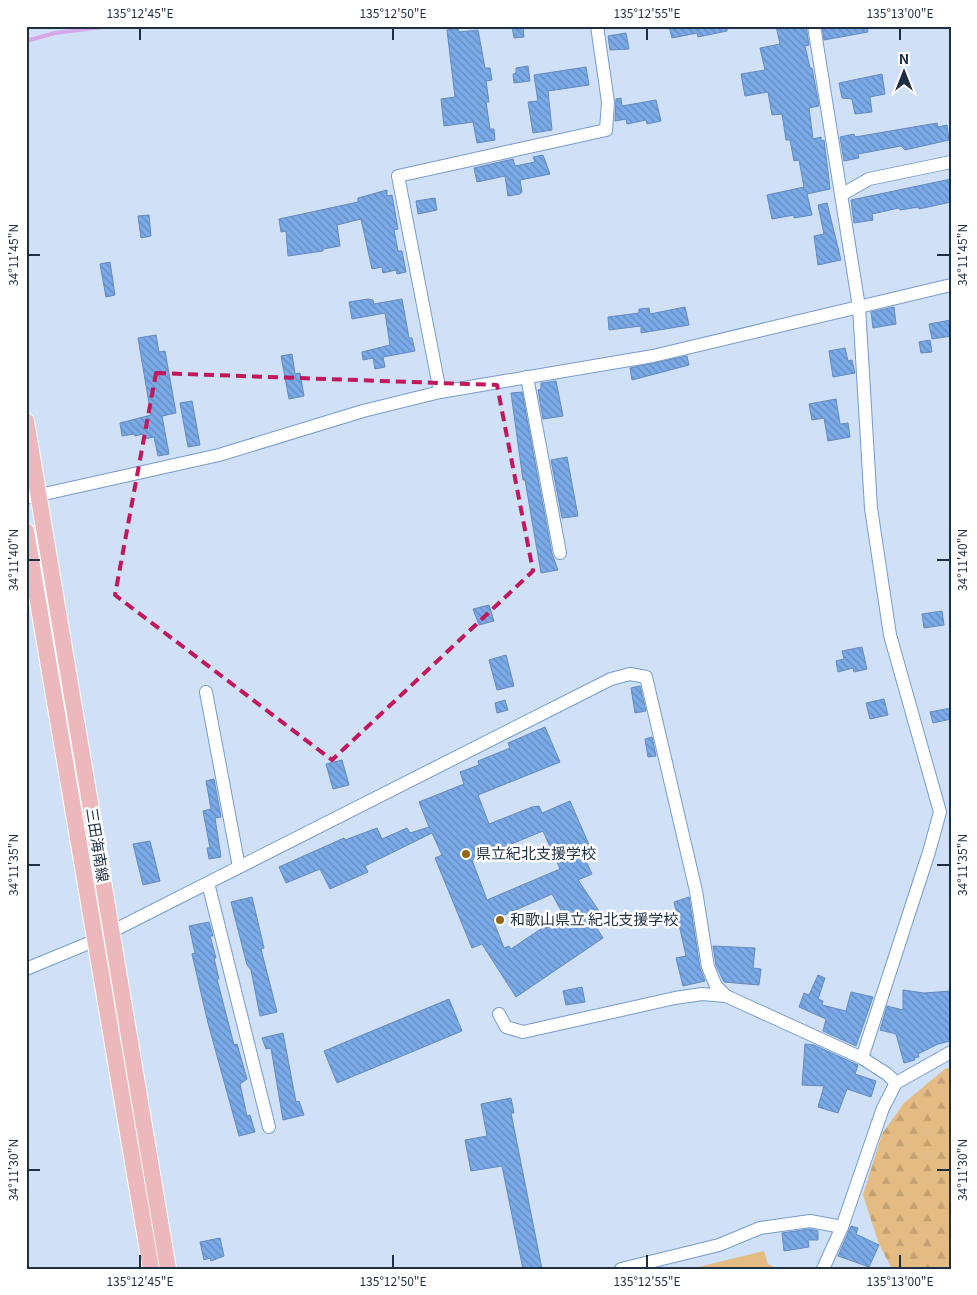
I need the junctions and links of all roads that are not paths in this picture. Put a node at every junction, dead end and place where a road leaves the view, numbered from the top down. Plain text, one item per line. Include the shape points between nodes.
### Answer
1 (597, 26) edge
2 (814, 26) edge
3 (951, 162) edge
4 (841, 195) junction
5 (951, 285) edge
6 (859, 307) junction
7 (527, 377) junction
8 (440, 392) junction
9 (26, 421) edge
10 (33, 497) edge
11 (26, 530) edge
12 (560, 553) dead end
13 (206, 692) dead end
14 (239, 867) junction
15 (208, 883) junction
16 (112, 932) junction
17 (96, 940) junction
18 (26, 969) edge
19 (726, 996) junction
20 (499, 1014) dead end
21 (951, 1052) edge
22 (862, 1058) junction
23 (896, 1083) junction
24 (269, 1127) dead end
25 (842, 1227) junction
26 (151, 1269) edge
27 (168, 1269) edge
28 (621, 1269) edge
29 (823, 1269) edge

1 - 8 street via 608,102 606,130 398,176
2 - 4 street
3 - 4 street via 869,179
4 - 6 street
5 - 6 street
6 - 7 street via 653,356
6 - 22 street via 871,508 890,634 940,812
7 - 8 street
7 - 12 street
8 - 10 street via 363,411 219,455
9 - 10 main road, 三田海南線
10 - 16 main road, 三田海南線
11 - 17 main road, 三田海南線
13 - 14 street
14 - 15 street
14 - 19 street via 611,679 630,674 646,677 696,891 708,968 716,986
15 - 16 street
15 - 24 street
16 - 17 street
16 - 27 main road, 三田海南線
17 - 18 street
17 - 26 main road, 三田海南線
19 - 20 street via 702,994 674,998 523,1032 506,1027
19 - 22 street
21 - 23 street
22 - 23 street via 888,1074
23 - 25 street via 883,1108
25 - 28 street via 810,1221 760,1228 719,1245
25 - 29 street

